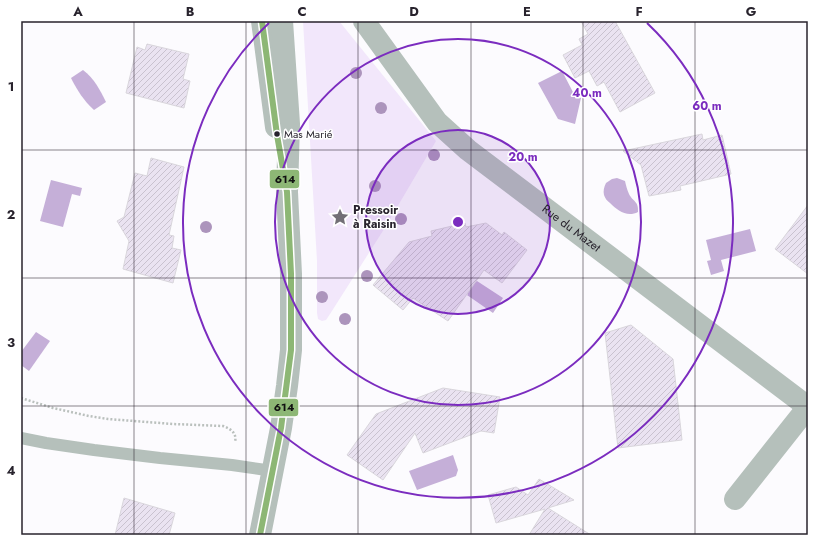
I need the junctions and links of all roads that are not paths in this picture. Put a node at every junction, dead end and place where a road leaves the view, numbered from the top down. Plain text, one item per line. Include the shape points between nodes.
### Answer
1 (262, 21) edge
2 (282, 21) edge
3 (364, 21) edge
4 (287, 192) junction
5 (808, 407) edge
6 (21, 438) edge
7 (273, 471) junction
8 (735, 499) dead end
9 (260, 535) edge

1 - 4 street
2 - 4 street via 289,124
3 - 5 street, Rue du Mazet via 437,122 468,150
4 - 7 street via 291,350
5 - 8 street, Rue du Mazet
6 - 7 lane
7 - 9 street

